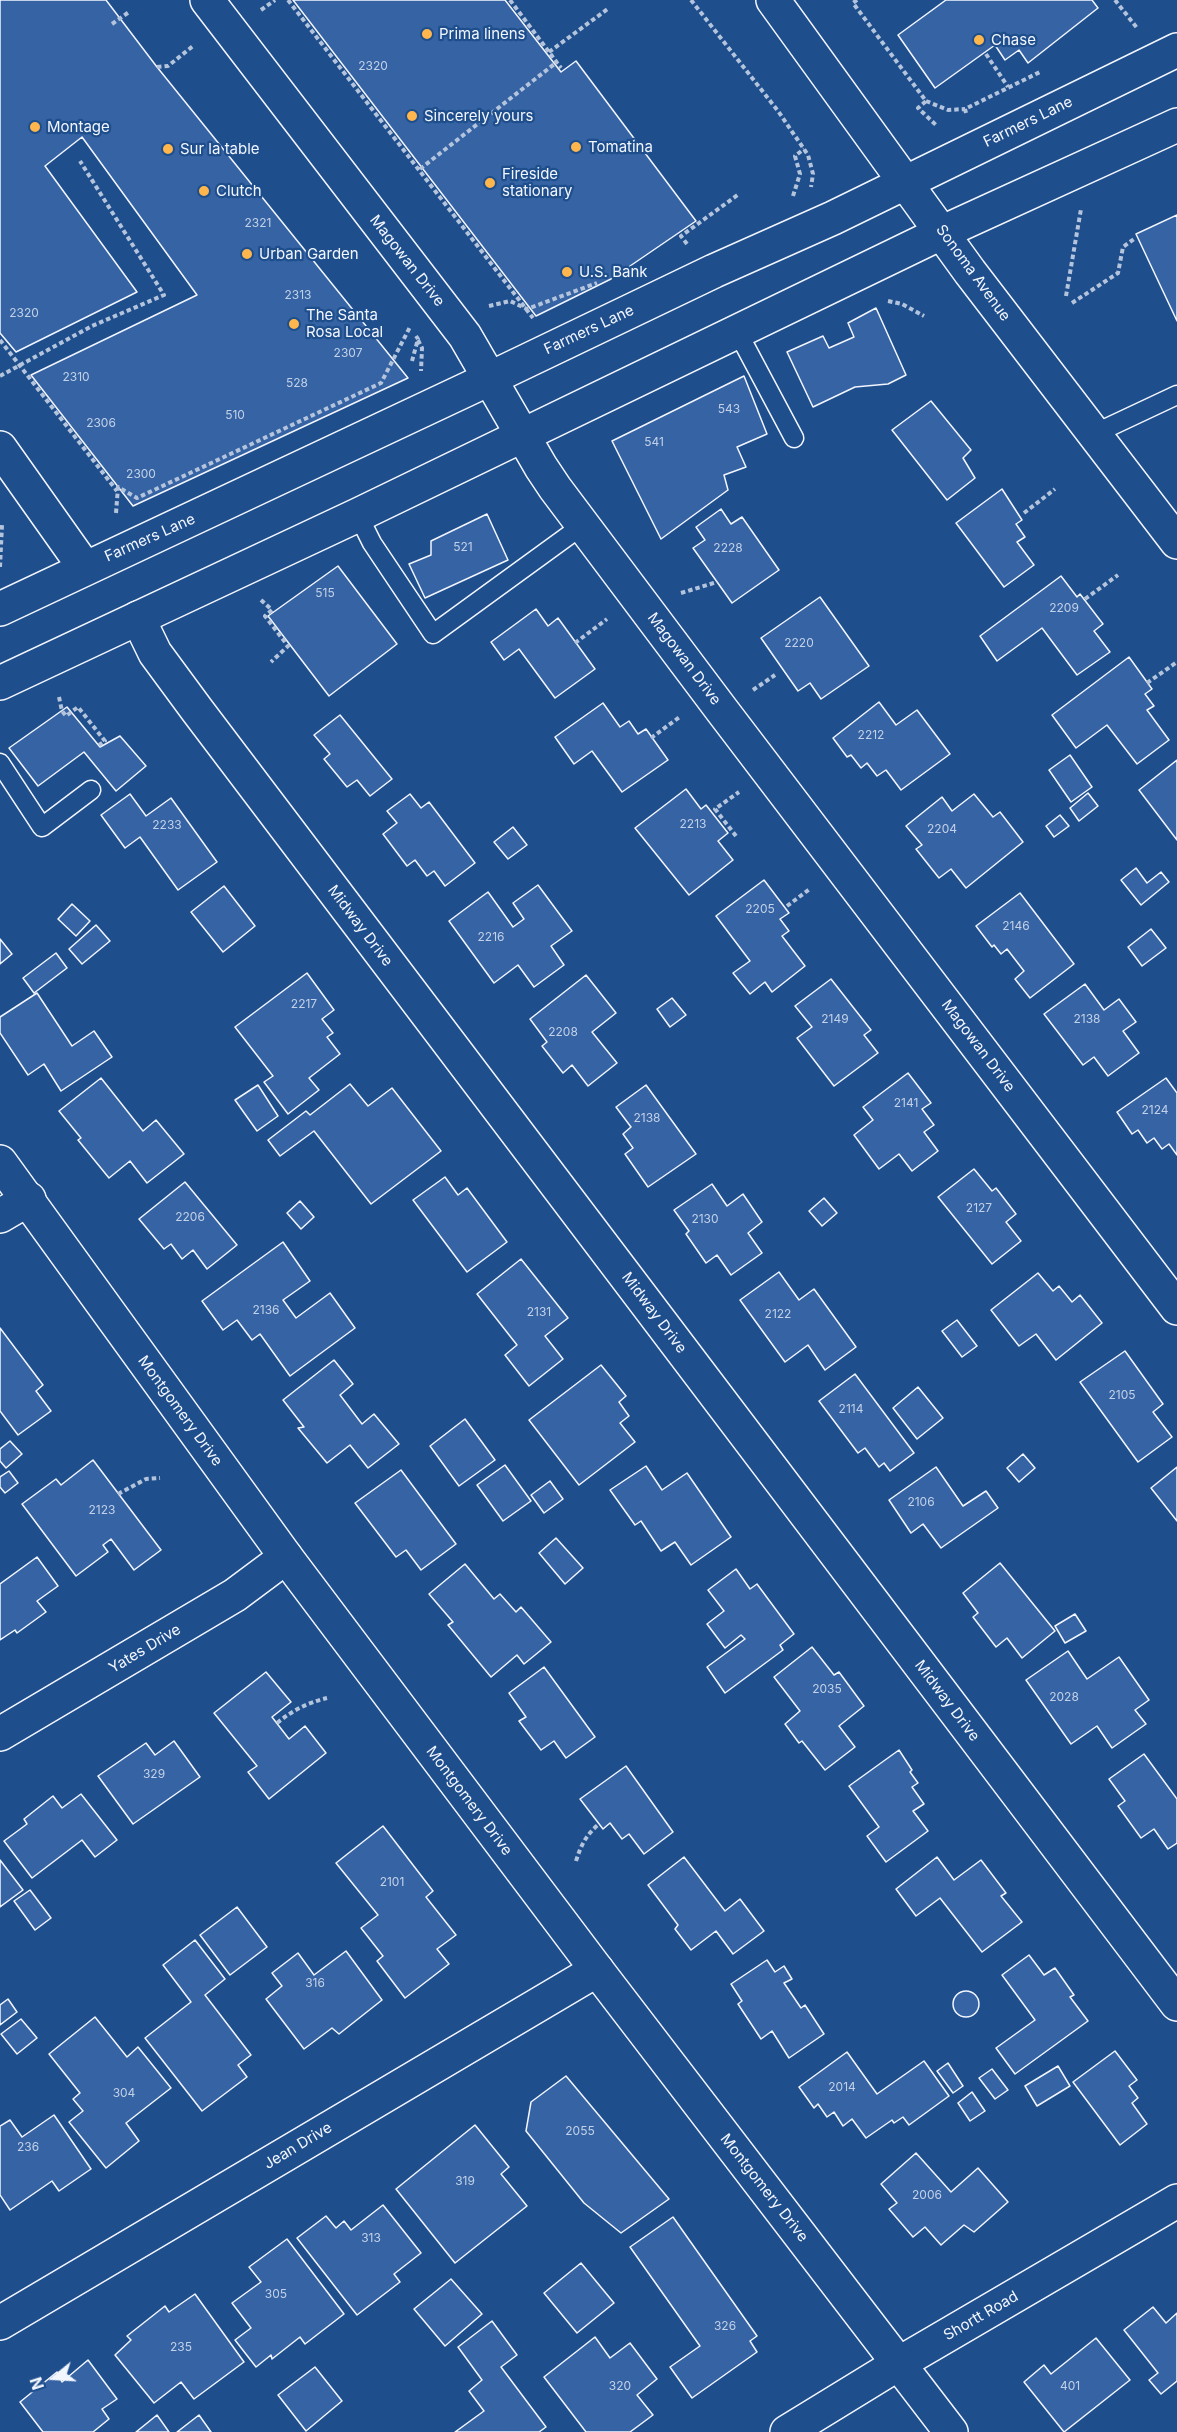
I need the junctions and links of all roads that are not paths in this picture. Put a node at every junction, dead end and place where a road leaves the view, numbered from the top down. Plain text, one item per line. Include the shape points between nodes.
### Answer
1 (207, 0) edge
2 (785, 4) edge
3 (1177, 50) edge
4 (1177, 125) edge
5 (906, 182) junction
6 (943, 232) junction
7 (737, 331) junction
8 (492, 378) junction
9 (1177, 395) edge
10 (1094, 434) junction
11 (524, 435) junction
12 (794, 438) dead end
13 (0, 448) edge
14 (358, 515) junction
15 (584, 525) junction
16 (1177, 542) edge
17 (85, 568) junction
18 (0, 609) edge
19 (138, 618) junction
20 (0, 684) edge
21 (0, 763) edge
22 (90, 790) dead end
23 (0, 1162) edge
24 (29, 1199) junction
25 (0, 1216) edge
26 (1177, 1308) edge
27 (286, 1557) junction
28 (0, 1734) edge
29 (597, 1970) junction
30 (1177, 2004) edge
31 (1177, 2201) edge
32 (0, 2323) edge
33 (898, 2364) junction
34 (787, 2432) edge
35 (951, 2432) edge

1 - 8 street, Magowan Drive via 465,336
2 - 5 street, Sonoma Avenue
3 - 5 street, Farmers Lane
4 - 6 street
5 - 6 street, Sonoma Avenue
5 - 8 street, Farmers Lane
6 - 7 street
6 - 10 street, Sonoma Avenue
7 - 11 street
7 - 12 lane
8 - 11 street, Magowan Drive
8 - 17 street, Farmers Lane
9 - 10 lane
10 - 16 street, Sonoma Avenue
11 - 14 street
11 - 15 street, Magowan Drive via 541,467
13 - 17 street
14 - 15 lane via 432,634
14 - 19 street
15 - 26 street, Magowan Drive
17 - 18 street, Farmers Lane
19 - 20 street
19 - 30 street, Midway Drive via 155,653 197,710
21 - 22 lane via 42,827
23 - 24 street, Montgomery Drive
24 - 25 street
24 - 27 street, Montgomery Drive
27 - 28 street, Yates Drive via 235,1595
27 - 29 street, Montgomery Drive
29 - 32 street, Jean Drive
29 - 33 street, Montgomery Drive
31 - 33 street, Shortt Road
33 - 34 street, Shortt Road
33 - 35 street, Montgomery Drive

